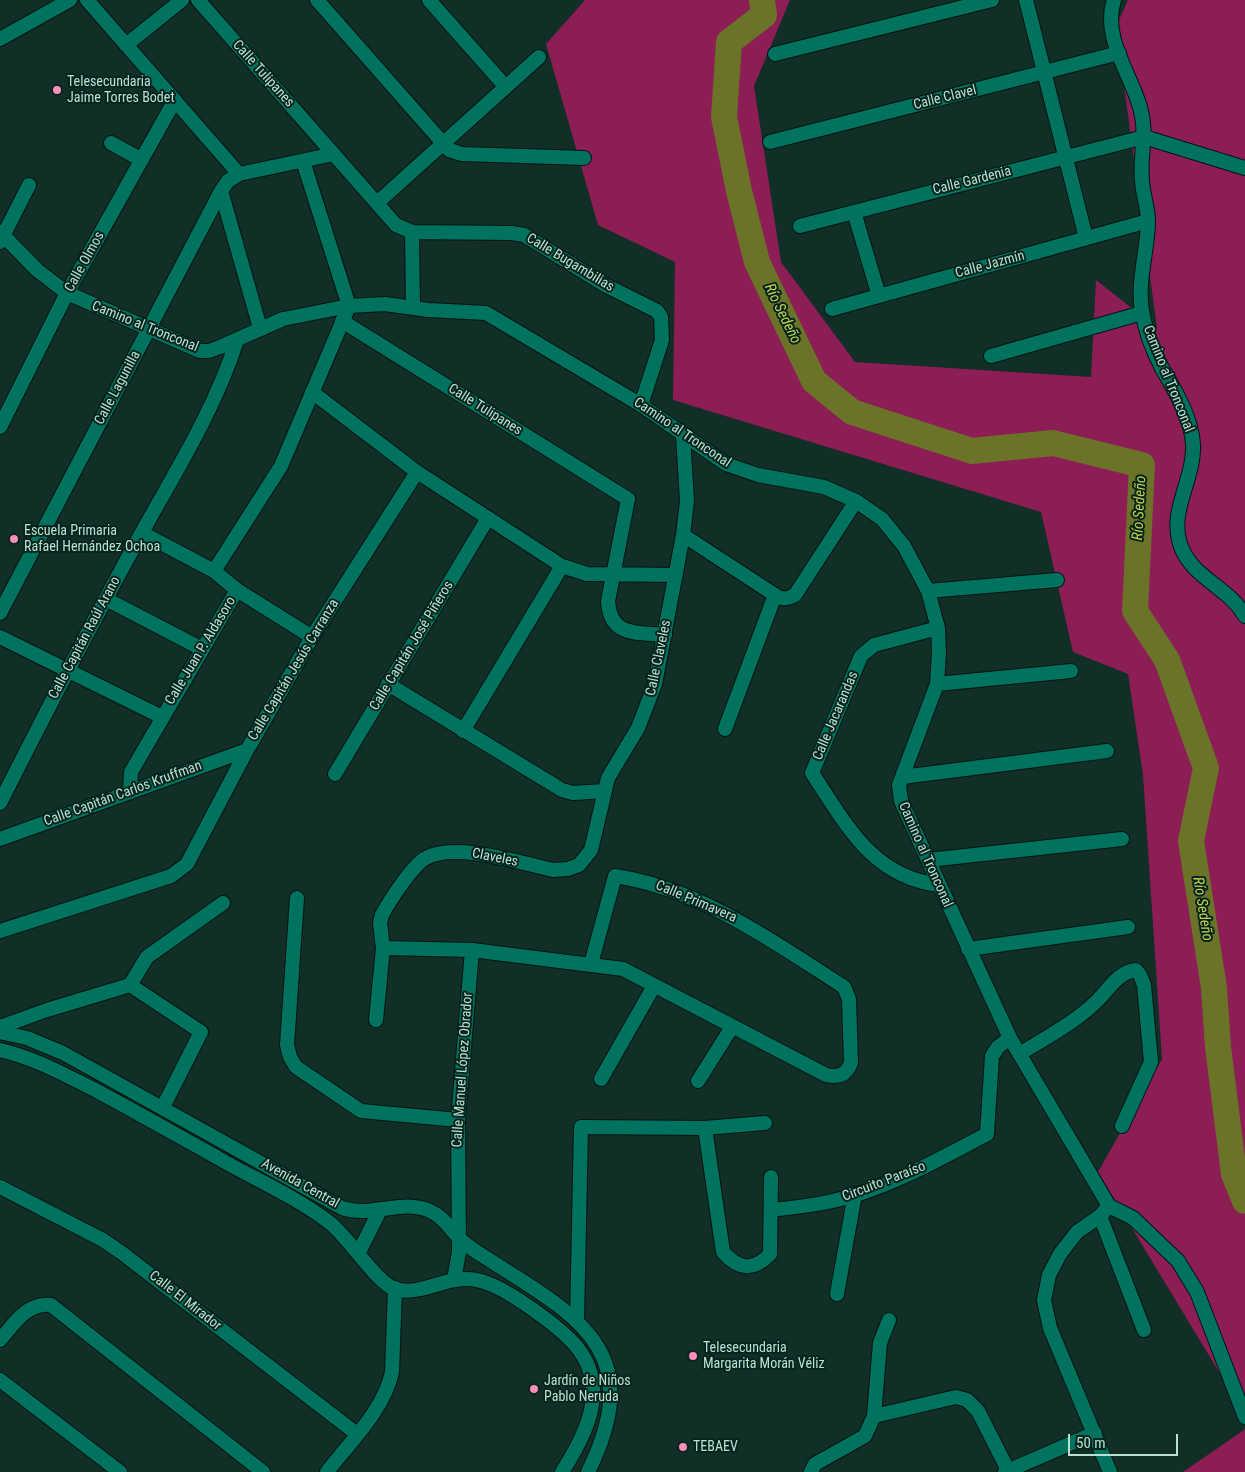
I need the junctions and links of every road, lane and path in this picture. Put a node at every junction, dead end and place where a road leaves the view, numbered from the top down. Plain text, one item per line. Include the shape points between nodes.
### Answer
1 (70, 0) edge
2 (87, 0) edge
3 (182, 0) edge
4 (198, 0) edge
5 (317, 0) edge
6 (429, 0) edge
7 (992, 0) edge
8 (1026, 0) edge
9 (1114, 0) edge
10 (0, 39) edge
11 (126, 45) junction
12 (1119, 53) junction
13 (775, 54) dead end
14 (539, 57) dead end
15 (1044, 73) junction
16 (505, 86) junction
17 (174, 100) junction
18 (1144, 137) junction
19 (770, 142) dead end
20 (111, 143) dead end
21 (442, 143) junction
22 (334, 154) junction
23 (1066, 157) junction
24 (584, 158) dead end
25 (142, 160) junction
26 (303, 161) junction
27 (1245, 168) edge
28 (239, 174) junction
29 (29, 185) dead end
30 (220, 191) junction
31 (377, 203) junction
32 (854, 212) junction
33 (1148, 222) junction
34 (800, 226) dead end
35 (412, 232) junction
36 (1, 236) edge
37 (1086, 238) junction
38 (67, 293) junction
39 (879, 296) junction
40 (348, 306) junction
41 (413, 307) junction
42 (832, 309) dead end
43 (1142, 313) junction
44 (342, 321) junction
45 (260, 328) junction
46 (149, 329) junction
47 (237, 340) junction
48 (991, 356) dead end
49 (312, 392) junction
50 (641, 405) junction
51 (0, 427) edge
52 (683, 435) junction
53 (416, 472) junction
54 (856, 501) junction
55 (488, 518) junction
56 (142, 533) junction
57 (684, 535) junction
58 (562, 566) junction
59 (214, 571) junction
60 (613, 573) junction
61 (676, 575) junction
62 (1057, 580) dead end
63 (238, 590) junction
64 (928, 591) junction
65 (782, 597) junction
66 (106, 599) junction
67 (0, 613) edge
68 (1245, 616) edge
69 (938, 628) junction
70 (664, 635) junction
71 (0, 637) edge
72 (312, 637) junction
73 (202, 649) junction
74 (67, 671) junction
75 (1071, 671) dead end
76 (388, 684) junction
77 (937, 684) junction
78 (162, 717) junction
79 (725, 729) dead end
80 (463, 731) junction
81 (247, 750) junction
82 (1107, 751) dead end
83 (335, 774) dead end
84 (902, 777) junction
85 (130, 791) junction
86 (605, 791) junction
87 (0, 803) edge
88 (0, 839) edge
89 (1122, 839) dead end
90 (928, 860) junction
91 (579, 865) joint
92 (939, 885) junction
93 (297, 898) dead end
94 (223, 904) dead end
95 (1128, 927) dead end
96 (0, 931) edge
97 (383, 948) junction
98 (968, 948) junction
99 (472, 950) junction
100 (591, 964) junction
101 (130, 985) junction
102 (654, 986) junction
103 (376, 1020) dead end
104 (0, 1027) edge
105 (732, 1027) junction
106 (0, 1032) edge
107 (1010, 1038) junction
108 (0, 1050) edge
109 (1019, 1054) junction
110 (601, 1079) dead end
111 (698, 1081) dead end
112 (163, 1107) junction
113 (458, 1120) junction
114 (765, 1123) dead end
115 (1122, 1126) dead end
116 (705, 1128) junction
117 (771, 1178) dead end
118 (0, 1186) edge
119 (856, 1194) junction
120 (380, 1210) junction
121 (771, 1210) junction
122 (1104, 1211) junction
123 (459, 1238) junction
124 (359, 1252) junction
125 (454, 1280) junction
126 (395, 1288) junction
127 (837, 1294) dead end
128 (890, 1320) dead end
129 (578, 1321) junction
130 (1144, 1330) dead end
131 (0, 1340) edge
132 (0, 1380) edge
133 (874, 1416) junction
134 (1245, 1417) edge
135 (1095, 1433) junction
136 (357, 1434) junction
137 (1008, 1471) edge
138 (120, 1472) edge
139 (263, 1472) edge
140 (327, 1472) edge
141 (562, 1472) edge
142 (588, 1472) edge
143 (811, 1472) edge
144 (1110, 1472) edge

1 - 10 street
2 - 11 street
3 - 11 street
4 - 22 street, Calle Tulipanes
5 - 21 street
6 - 16 street
7 - 13 street
8 - 15 street
9 - 12 street, Camino al Tronconal via 1110,20
11 - 17 street
12 - 15 street, Calle Clavel
12 - 18 street, Camino al Tronconal via 1140,107
14 - 16 street
15 - 19 street, Calle Clavel
15 - 23 street
16 - 21 street
17 - 25 street, Calle Olmos
17 - 28 street
18 - 23 street, Calle Gardenia
18 - 27 street
18 - 33 street, Camino al Tronconal via 1141,177
20 - 25 street
21 - 24 street via 462,154
21 - 31 street
22 - 26 street
22 - 31 street, Calle Tulipanes
23 - 32 street, Calle Gardenia
23 - 37 street
25 - 38 street, Calle Olmos
26 - 28 street
26 - 40 street
28 - 30 street, Calle Lagunilla
29 - 36 street
30 - 45 street
30 - 46 street, Calle Lagunilla
31 - 35 street, Calle Tulipanes via 396,225
32 - 34 street, Calle Gardenia
32 - 39 street
33 - 37 street, Calle Jazmín
33 - 43 street, Camino al Tronconal via 1140,291
35 - 41 street
35 - 50 street, Calle Bugambilias via 512,232 524,235 605,285 657,310 662,317 662,340
36 - 38 street, Camino al Tronconal
37 - 39 street, Calle Jazmín
38 - 46 street, Camino al Tronconal
38 - 51 street, Calle Olmos
39 - 42 street, Calle Jazmín
40 - 41 street, Camino al Tronconal via 385,304
40 - 44 street
40 - 45 street, Camino al Tronconal via 283,319
41 - 50 street, Camino al Tronconal via 486,313
43 - 48 street
43 - 68 street, Camino al Tronconal via 1155,353 1188,421 1193,443 1192,464 1179,510 1177,528 1180,544 1187,560 1232,599
44 - 49 street
44 - 60 street, Calle Tulipanes via 628,499
45 - 47 street, Camino al Tronconal
46 - 47 street, Camino al Tronconal via 200,351 210,351
46 - 67 street, Calle Lagunilla
47 - 56 street, Calle Capitán Raúl Arano via 224,376 186,456
49 - 53 street
49 - 59 street via 281,466
50 - 52 street, Camino al Tronconal
52 - 54 street, Camino al Tronconal via 740,470 824,487
52 - 57 street, Calle Claveles via 687,501
53 - 55 street
53 - 72 street, Calle Capitán Jesús Carranza
54 - 64 street, Camino al Tronconal via 894,531
54 - 65 street via 795,595
55 - 58 street
55 - 76 street, Calle Capitán José Piñeros
56 - 59 street, Calle Juan P. Aldasoro
56 - 66 street, Calle Capitán Raúl Arano
57 - 61 street, Calle Claveles
57 - 65 street
58 - 60 street via 586,574
58 - 80 street
59 - 63 street, Calle Juan P. Aldasoro
60 - 61 street
60 - 70 street via 608,601 612,620 627,632
61 - 70 street, Calle Claveles
62 - 64 street
63 - 72 street
63 - 73 street, Calle Juan P. Aldasoro
64 - 69 street, Camino al Tronconal
65 - 79 street
66 - 73 street
66 - 74 street, Calle Capitán Raúl Arano
69 - 77 street, Camino al Tronconal
69 - 92 street, Calle Jacarandas via 866,649 812,773 870,854 904,877
70 - 86 street, Calle Claveles via 656,684 647,709 614,766
71 - 74 street
72 - 81 street, Calle Capitán Jesús Carranza
73 - 78 street, Calle Juan P. Aldasoro
74 - 78 street
74 - 87 street, Calle Capitán Raúl Arano
75 - 77 street
76 - 80 street
76 - 83 street, Calle Capitán José Piñeros
77 - 84 street, Camino al Tronconal
78 - 85 street, Calle Juan P. Aldasoro via 131,772
80 - 86 street via 562,790 573,793
81 - 85 street, Calle Capitán Carlos Kruffman
81 - 96 street, Calle Capitán Jesús Carranza via 187,864 180,871 122,893
82 - 84 street
84 - 90 street, Camino al Tronconal via 898,794
85 - 88 street, Calle Capitán Carlos Kruffman
86 - 91 street, Calle Claveles via 591,850
89 - 90 street
90 - 92 street, Camino al Tronconal
91 - 97 street, Claveles via 553,870 468,852 426,858 382,915
92 - 98 street, Camino al Tronconal
93 - 113 street via 287,1045 296,1067 360,1111
94 - 101 street via 146,957
95 - 98 street
97 - 99 street
97 - 103 street, Claveles
98 - 107 street, Camino al Tronconal
99 - 100 street
99 - 113 street, Calle Manuel López Obrador
100 - 102 street via 623,968
100 - 105 street, Calle Primavera via 615,876 656,884 736,918 844,987 850,998 851,1063 842,1075 826,1075
101 - 104 street
101 - 112 street via 200,1032
102 - 105 street
102 - 110 street
105 - 111 street
106 - 112 street, Avenida Central via 45,1044
107 - 109 street, Camino al Tronconal
107 - 119 street, Circuito Paraíso via 992,1056 987,1134 913,1172
108 - 124 street, Avenida Central via 52,1068 142,1115 330,1223
109 - 115 street via 1065,1026 1096,1002 1122,974 1136,970 1144,985 1151,1062
109 - 122 street, Camino al Tronconal
112 - 120 street, Avenida Central via 342,1208 365,1212
113 - 123 street, Calle Manuel López Obrador
114 - 116 street
116 - 121 street via 723,1252 732,1262 746,1267 762,1263 770,1254
116 - 129 street via 581,1127
117 - 121 street
118 - 136 street, Calle El Mirador via 122,1253
119 - 121 street, Circuito Paraíso via 830,1202
119 - 127 street
120 - 123 street, Avenida Central via 421,1208 447,1222
120 - 124 street
122 - 130 street, Camino al Tronconal
122 - 134 street via 1133,1218 1178,1261 1197,1292
122 - 135 street via 1077,1232 1060,1254 1049,1275 1044,1300 1050,1328
123 - 125 street, Calle Manuel López Obrador
123 - 129 street, Avenida Central
124 - 126 street, Avenida Central via 382,1280
125 - 126 street via 422,1289
125 - 141 street via 486,1282 503,1290 564,1333 587,1362 594,1397 591,1414 584,1434
126 - 136 street via 389,1386
128 - 133 street via 880,1343
129 - 142 street, Avenida Central via 595,1340 605,1358 611,1402 599,1450
131 - 139 street via 24,1312 34,1306 52,1306
132 - 138 street
133 - 137 street via 956,1397 967,1400 978,1411
133 - 143 street via 865,1436 815,1464
135 - 137 street
135 - 144 street
136 - 140 street

